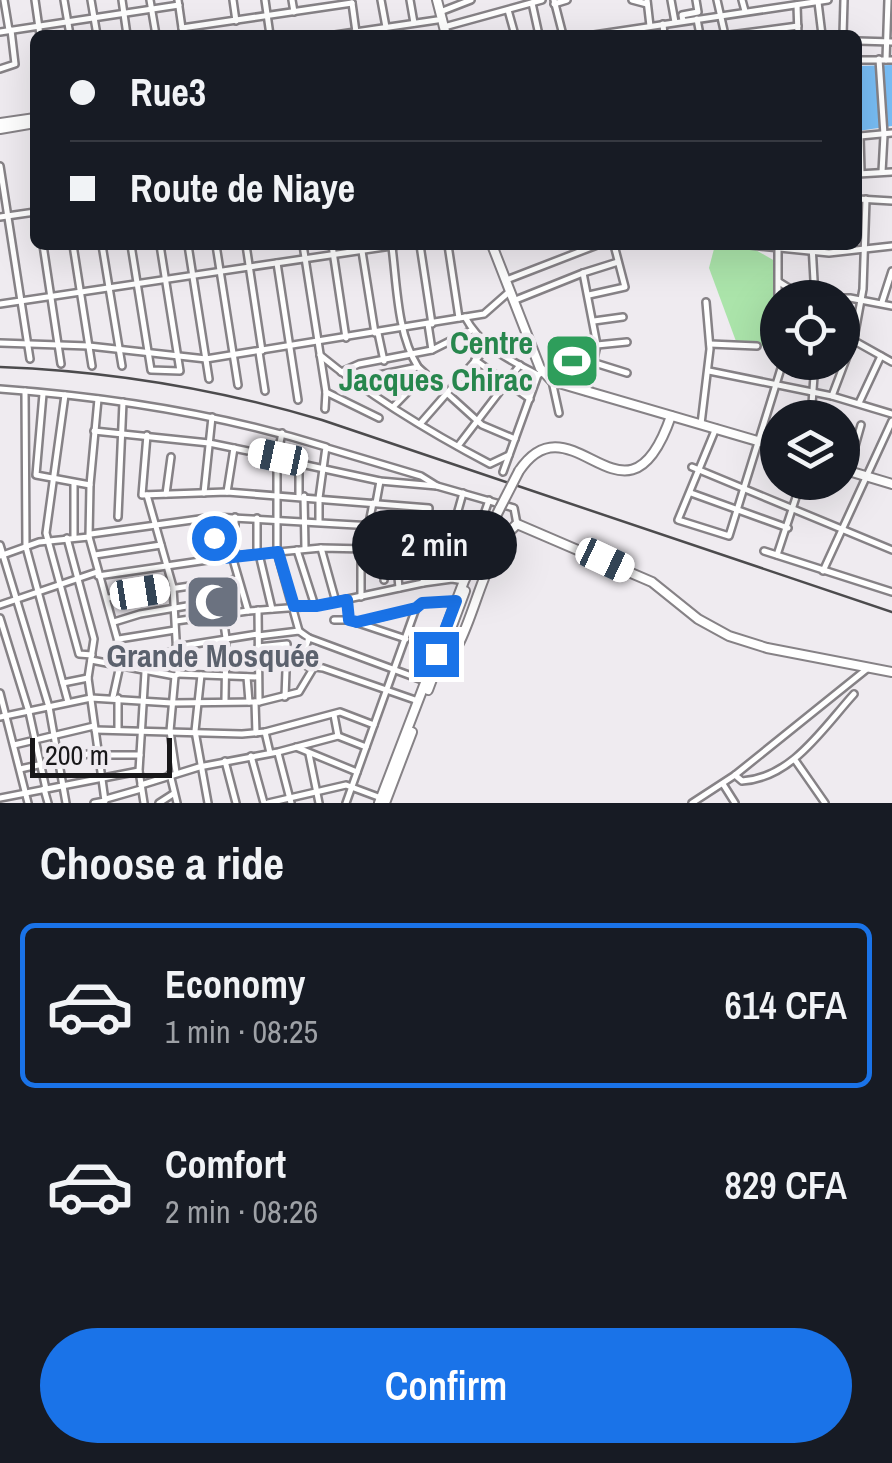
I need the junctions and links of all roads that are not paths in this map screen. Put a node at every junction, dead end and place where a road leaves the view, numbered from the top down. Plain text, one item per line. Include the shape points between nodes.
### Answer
1 (4, 0) edge
2 (35, 0) edge
3 (64, 0) edge
4 (91, 0) edge
5 (122, 0) edge
6 (150, 0) edge
7 (233, 0) edge
8 (265, 0) edge
9 (292, 0) edge
10 (382, 0) edge
11 (410, 0) edge
12 (435, 0) edge
13 (471, 0) edge
14 (542, 0) edge
15 (567, 0) edge
16 (632, 0) edge
17 (671, 0) edge
18 (696, 0) edge
19 (718, 0) edge
20 (742, 0) edge
21 (828, 0) edge
22 (844, 0) edge
23 (888, 0) edge
24 (531, 1) edge
25 (178, 2) edge
26 (352, 2) edge
27 (554, 2) edge
28 (647, 2) edge
29 (814, 2) edge
30 (786, 3) edge
31 (319, 4) edge
32 (764, 4) edge
33 (797, 5) junction
34 (152, 9) junction
35 (508, 10) junction
36 (744, 11) junction
37 (294, 12) junction
38 (124, 13) junction
39 (720, 15) junction
40 (267, 16) junction
41 (94, 18) junction
42 (697, 19) junction
43 (236, 20) junction
44 (68, 22) junction
45 (679, 22) junction
46 (414, 23) junction
47 (663, 24) junction
48 (39, 26) junction
49 (442, 26) edge
50 (650, 26) junction
51 (798, 26) junction
52 (386, 28) junction
53 (10, 30) junction
54 (39, 30) edge
55 (69, 30) edge
56 (96, 30) edge
57 (126, 30) edge
58 (155, 30) edge
59 (183, 30) edge
60 (192, 30) edge
61 (269, 30) edge
62 (356, 30) edge
63 (374, 30) edge
64 (513, 30) edge
65 (539, 30) edge
66 (562, 30) edge
67 (642, 30) edge
68 (664, 30) edge
69 (699, 30) edge
70 (726, 30) edge
71 (767, 30) edge
72 (798, 30) edge
73 (821, 30) edge
74 (842, 30) edge
75 (0, 32) edge
76 (862, 41) edge
77 (890, 42) edge
78 (886, 60) edge
79 (0, 69) edge
80 (30, 121) edge
81 (0, 126) edge
82 (888, 134) edge
83 (862, 136) edge
84 (0, 166) edge
85 (882, 172) junction
86 (892, 172) edge
87 (862, 173) edge
88 (862, 198) edge
89 (866, 199) junction
90 (892, 200) edge
91 (30, 213) edge
92 (4, 217) edge
93 (862, 218) edge
94 (866, 218) junction
95 (892, 246) edge
96 (862, 249) edge
97 (865, 249) junction
98 (44, 250) edge
99 (74, 250) edge
100 (103, 250) edge
101 (132, 250) edge
102 (161, 250) edge
103 (189, 250) edge
104 (217, 250) edge
105 (247, 250) edge
106 (304, 250) edge
107 (333, 250) edge
108 (352, 250) edge
109 (362, 250) edge
110 (395, 250) edge
111 (421, 250) edge
112 (449, 250) edge
113 (497, 250) edge
114 (497, 250) edge
115 (584, 250) edge
116 (615, 250) edge
117 (783, 250) edge
118 (812, 250) edge
119 (333, 254) junction
120 (305, 259) junction
121 (618, 262) junction
122 (278, 263) junction
123 (250, 267) junction
124 (892, 271) edge
125 (220, 272) junction
126 (582, 272) junction
127 (193, 275) junction
128 (509, 279) junction
129 (166, 280) junction
130 (779, 280) edge
131 (813, 280) edge
132 (137, 284) junction
133 (109, 288) junction
134 (509, 291) junction
135 (81, 292) junction
136 (588, 295) junction
137 (51, 296) junction
138 (518, 299) junction
139 (861, 299) junction
140 (21, 301) junction
141 (706, 302) dead end
142 (882, 302) junction
143 (0, 304) edge
144 (860, 305) edge
145 (892, 306) edge
146 (623, 317) dead end
147 (462, 318) junction
148 (594, 321) junction
149 (526, 323) junction
150 (430, 324) junction
151 (404, 329) junction
152 (472, 330) junction
153 (376, 333) junction
154 (346, 338) junction
155 (318, 342) junction
156 (627, 342) dead end
157 (860, 342) edge
158 (0, 343) edge
159 (28, 343) junction
160 (710, 344) junction
161 (58, 345) junction
162 (490, 345) junction
163 (597, 345) junction
164 (89, 346) junction
165 (290, 346) junction
166 (757, 346) dead end
167 (119, 349) junction
168 (432, 350) junction
169 (261, 352) junction
170 (148, 353) junction
171 (320, 355) junction
172 (410, 355) junction
173 (178, 356) junction
174 (233, 356) junction
175 (881, 356) junction
176 (30, 359) dead end
177 (206, 360) junction
178 (475, 360) junction
179 (384, 361) junction
180 (892, 362) edge
181 (595, 363) junction
182 (60, 364) dead end
183 (92, 366) dead end
184 (122, 366) dead end
185 (520, 366) junction
186 (418, 367) junction
187 (709, 371) junction
188 (341, 372) junction
189 (627, 372) dead end
190 (425, 374) junction
191 (541, 374) junction
192 (209, 379) dead end
193 (813, 380) edge
194 (838, 380) edge
195 (552, 381) junction
196 (777, 382) junction
197 (507, 383) junction
198 (238, 385) dead end
199 (360, 385) junction
200 (0, 389) edge
201 (25, 391) junction
202 (265, 391) dead end
203 (43, 392) junction
204 (326, 392) junction
205 (586, 392) junction
206 (812, 392) junction
207 (444, 393) junction
208 (64, 395) junction
209 (832, 396) junction
210 (530, 398) junction
211 (98, 399) junction
212 (298, 400) dead end
213 (812, 400) edge
214 (847, 400) edge
215 (860, 401) edge
216 (123, 402) junction
217 (860, 403) edge
218 (393, 407) junction
219 (325, 409) dead end
220 (559, 413) dead end
221 (671, 416) junction
222 (212, 417) junction
223 (378, 418) dead end
224 (892, 418) edge
225 (476, 420) junction
226 (420, 424) junction
227 (701, 424) junction
228 (861, 424) dead end
229 (860, 427) edge
230 (716, 428) junction
231 (94, 431) junction
232 (121, 434) junction
233 (282, 434) junction
234 (147, 435) junction
235 (515, 439) junction
236 (759, 441) junction
237 (209, 443) junction
238 (458, 447) junction
239 (234, 448) junction
240 (327, 448) junction
241 (509, 455) junction
242 (170, 457) dead end
243 (278, 458) junction
244 (299, 464) junction
245 (692, 467) dead end
246 (322, 469) junction
247 (700, 470) junction
248 (503, 472) dead end
249 (860, 475) edge
250 (869, 478) junction
251 (54, 480) junction
252 (380, 481) junction
253 (74, 484) junction
254 (892, 484) edge
255 (90, 485) junction
256 (437, 486) junction
257 (744, 490) junction
258 (204, 492) junction
259 (227, 492) junction
260 (463, 493) junction
261 (690, 493) junction
262 (166, 494) junction
263 (147, 496) junction
264 (277, 496) junction
265 (302, 496) junction
266 (318, 498) junction
267 (489, 500) junction
268 (796, 500) edge
269 (375, 503) junction
270 (738, 511) junction
271 (794, 511) junction
272 (118, 517) dead end
273 (214, 517) junction
274 (235, 517) junction
275 (257, 518) junction
276 (276, 520) junction
277 (306, 522) junction
278 (319, 522) junction
279 (518, 524) junction
280 (153, 525) junction
281 (370, 526) junction
282 (788, 528) junction
283 (428, 530) junction
284 (840, 531) junction
285 (452, 532) junction
286 (90, 536) junction
287 (476, 536) junction
288 (71, 538) junction
289 (46, 540) junction
290 (0, 545) edge
291 (161, 545) junction
292 (26, 547) junction
293 (365, 547) junction
294 (320, 548) junction
295 (305, 549) junction
296 (297, 550) junction
297 (423, 550) junction
298 (892, 550) edge
299 (764, 551) dead end
300 (278, 552) junction
301 (258, 554) junction
302 (2, 556) edge
303 (94, 556) junction
304 (234, 556) junction
305 (469, 556) junction
306 (777, 556) junction
307 (215, 559) junction
308 (166, 566) junction
309 (823, 571) junction
310 (98, 574) junction
311 (78, 577) junction
312 (238, 578) junction
313 (464, 579) junction
314 (218, 580) junction
315 (384, 580) dead end
316 (58, 583) junction
317 (423, 583) junction
318 (173, 587) junction
319 (399, 588) junction
320 (37, 591) junction
321 (892, 592) edge
322 (360, 597) junction
323 (106, 598) junction
324 (16, 600) junction
325 (222, 600) junction
326 (347, 600) junction
327 (456, 601) junction
328 (336, 602) junction
329 (0, 606) edge
330 (294, 606) junction
331 (316, 606) junction
332 (272, 608) junction
333 (416, 608) junction
334 (175, 610) junction
335 (258, 610) junction
336 (248, 611) junction
337 (224, 614) junction
338 (0, 618) edge
339 (176, 620) junction
340 (334, 620) dead end
341 (353, 621) junction
342 (114, 622) junction
343 (176, 630) junction
344 (299, 631) junction
345 (258, 635) junction
346 (309, 638) junction
347 (119, 639) junction
348 (406, 639) junction
349 (226, 640) junction
350 (258, 647) junction
351 (177, 650) junction
352 (303, 654) junction
353 (122, 656) junction
354 (226, 656) junction
355 (257, 656) junction
356 (287, 656) junction
357 (91, 658) junction
358 (120, 666) junction
359 (314, 667) junction
360 (869, 668) junction
361 (395, 670) junction
362 (145, 672) junction
363 (892, 672) edge
364 (177, 675) junction
365 (201, 675) junction
366 (225, 676) junction
367 (248, 677) junction
368 (258, 677) junction
369 (88, 678) junction
370 (429, 678) junction
371 (62, 682) junction
372 (388, 689) junction
373 (0, 693) edge
374 (854, 694) dead end
375 (285, 697) junction
376 (91, 698) junction
377 (116, 698) junction
378 (225, 700) junction
379 (198, 701) junction
380 (68, 702) junction
381 (142, 702) junction
382 (254, 702) junction
383 (420, 702) junction
384 (172, 703) junction
385 (49, 707) junction
386 (29, 712) junction
387 (334, 716) junction
388 (3, 717) edge
389 (374, 725) junction
390 (94, 728) junction
391 (118, 730) junction
392 (141, 731) junction
393 (170, 731) junction
394 (195, 731) junction
395 (265, 732) junction
396 (256, 733) junction
397 (56, 735) junction
398 (338, 736) junction
399 (36, 740) junction
400 (14, 745) junction
401 (366, 747) junction
402 (296, 748) junction
403 (278, 752) junction
404 (270, 753) junction
405 (98, 754) junction
406 (309, 754) junction
407 (140, 755) junction
408 (251, 756) junction
409 (60, 759) junction
410 (795, 760) junction
411 (224, 761) junction
412 (41, 764) junction
413 (199, 767) junction
414 (20, 769) junction
415 (139, 771) junction
416 (357, 772) junction
417 (173, 774) junction
418 (735, 774) junction
419 (102, 778) junction
420 (723, 783) junction
421 (63, 785) junction
422 (141, 787) junction
423 (352, 787) junction
424 (45, 789) junction
425 (316, 791) junction
426 (174, 792) junction
427 (25, 793) junction
428 (0, 798) edge
429 (291, 800) edge
430 (105, 801) edge
431 (382, 801) edge
432 (28, 803) edge
433 (48, 803) edge
434 (66, 803) edge
435 (94, 803) edge
436 (144, 803) edge
437 (158, 803) edge
438 (177, 803) edge
439 (208, 803) edge
440 (236, 803) edge
441 (266, 803) edge
442 (319, 803) edge
443 (346, 803) edge
444 (692, 803) edge
445 (734, 803) edge
446 (825, 803) edge

1 - 53 street
2 - 48 street
3 - 44 street
4 - 41 street
5 - 38 street
6 - 34 street
7 - 43 street
8 - 40 street
9 - 37 street
10 - 52 street
11 - 46 street
12 - 49 main road
13 - 49 street
14 - 24 street
15 - 27 street
16 - 28 street
17 - 45 street
18 - 45 street via 698,12
19 - 39 street
20 - 36 street
21 - 29 street
22 - 74 street
23 - 77 street
24 - 35 street
24 - 65 street
25 - 34 street
25 - 59 street
26 - 31 street
26 - 62 street
27 - 66 street
28 - 50 street
29 - 33 street
29 - 73 street
30 - 32 street
30 - 33 street
31 - 37 street
32 - 36 street
33 - 51 street
34 - 38 street
34 - 58 street
35 - 49 street
35 - 64 street
36 - 39 street
37 - 40 street
38 - 41 street
38 - 57 street
39 - 42 street
39 - 70 street
40 - 43 street
40 - 61 street
41 - 44 street
41 - 56 street
42 - 45 street
42 - 69 street
43 - 60 street
44 - 48 street
44 - 55 street
45 - 47 street
46 - 49 street
46 - 52 street
47 - 50 street
47 - 68 street
48 - 53 street
48 - 54 street
50 - 67 street
51 - 71 street
51 - 72 street
52 - 63 street
53 - 75 street
53 - 79 street via 16,64
76 - 77 street
77 - 78 street
78 - 82 street
80 - 81 main road
82 - 83 street
82 - 85 street
84 - 92 street
85 - 86 street
85 - 87 street
88 - 89 street
89 - 90 street
89 - 94 street
91 - 92 street
92 - 140 street
93 - 94 street
94 - 97 street
95 - 97 street
96 - 97 street
97 - 139 street
98 - 137 street
99 - 135 street
100 - 133 street
101 - 132 street
102 - 129 street
103 - 127 street
104 - 125 street
105 - 123 street
106 - 120 street
107 - 119 street
108 - 119 street
109 - 153 street
110 - 151 street
111 - 150 street
112 - 147 street
113 - 128 main road
114 - 134 main road
115 - 128 street
116 - 121 street
117 - 130 street
118 - 131 street
119 - 120 street
119 - 154 street
120 - 122 street
120 - 155 street
121 - 126 street
121 - 136 street via 624,288
122 - 123 street
122 - 165 street
123 - 125 street
123 - 169 street
124 - 142 street
125 - 127 street
125 - 174 street
126 - 136 street
126 - 138 street
127 - 129 street
127 - 177 street
128 - 138 main road
129 - 132 street
129 - 173 street
132 - 133 street
132 - 170 street
133 - 135 street
133 - 167 street
134 - 147 street via 487,313
134 - 149 main road
135 - 137 street
135 - 164 street
136 - 148 street
137 - 140 street
137 - 161 street
138 - 149 main road
139 - 142 street
139 - 144 street
140 - 143 street
140 - 159 street
141 - 160 street
142 - 145 street
146 - 148 street
147 - 150 street
147 - 152 street
148 - 163 street
149 - 191 main road
150 - 151 street
150 - 168 street
151 - 153 street
151 - 172 street
152 - 162 street
152 - 168 street
153 - 154 street
153 - 179 street
154 - 155 street
155 - 165 street
155 - 171 street
156 - 163 street
157 - 175 street
158 - 159 street
159 - 161 street
159 - 176 street
160 - 166 street
160 - 187 street
161 - 164 street
161 - 182 street
162 - 178 street
162 - 185 street
163 - 181 street
164 - 167 street
164 - 183 street
165 - 169 street
165 - 212 street
167 - 170 street
167 - 184 street
168 - 172 street
169 - 174 street
169 - 202 street
170 - 173 street
170 - 173 street via 151,370 180,371
171 - 188 street
171 - 204 street
172 - 179 street
172 - 186 street
173 - 177 street
174 - 177 street
174 - 198 street
175 - 180 street
175 - 215 street
177 - 192 street
178 - 197 street
178 - 207 street
179 - 188 street
181 - 189 street
181 - 205 street
185 - 191 street
185 - 197 street
186 - 190 street
186 - 199 street
187 - 196 street
187 - 227 street
188 - 199 street
190 - 207 street
190 - 218 street
191 - 195 main road
191 - 210 street
193 - 206 street
194 - 209 street
195 - 205 main road
195 - 220 street
196 - 206 street
196 - 236 street
197 - 210 street
197 - 225 street
199 - 218 street
200 - 201 street
201 - 203 street
201 - 292 street
203 - 208 street
203 - 251 street via 36,472
204 - 219 street
204 - 223 street
205 - 221 main road
206 - 209 street
206 - 213 street
207 - 225 street
207 - 226 street
208 - 211 street
208 - 251 street
209 - 214 street
210 - 235 street
211 - 216 street
211 - 231 street
216 - 222 street
216 - 232 street
217 - 224 street
218 - 226 street
221 - 227 main road
221 - 313 main road, bridge via 658,450 634,469 612,469 554,447 535,454 519,472
222 - 233 street
222 - 237 street
224 - 250 street
225 - 235 street
225 - 238 street
226 - 238 street
227 - 230 main road
228 - 229 street
230 - 236 main road
230 - 247 street
231 - 232 street
231 - 255 street
232 - 234 street
232 - 272 street
233 - 240 street
233 - 243 street
234 - 237 street
234 - 263 street via 141,493
235 - 241 street
236 - 257 street
237 - 239 street
237 - 258 street
238 - 241 street via 490,464
239 - 243 street
239 - 259 street
240 - 246 street
240 - 256 street
241 - 248 street
242 - 262 street
243 - 244 street
243 - 264 street
244 - 246 street
244 - 265 street
245 - 247 street
246 - 252 street
246 - 266 street
247 - 257 street
247 - 261 street
249 - 250 main road
250 - 254 main road
250 - 284 street
251 - 253 street
251 - 289 street
252 - 256 street
252 - 269 street
253 - 255 street
253 - 288 street
255 - 286 street
256 - 260 street
257 - 270 street
257 - 271 street
258 - 259 street
258 - 262 street
259 - 264 street
260 - 267 street
260 - 285 street
261 - 270 street
261 - 270 street via 678,520 729,536
262 - 263 street
263 - 280 street
264 - 265 street
264 - 276 street
265 - 266 street
265 - 277 street
266 - 269 street
266 - 278 street
267 - 279 street via 514,508
267 - 287 street
268 - 271 street
269 - 281 street
269 - 283 street via 430,508
270 - 282 street
271 - 282 street
271 - 284 street
273 - 274 street
273 - 280 street
273 - 307 street
274 - 275 street
274 - 304 street
275 - 276 street
275 - 301 street
276 - 277 street
276 - 300 street
277 - 278 street
277 - 295 street
278 - 281 street
279 - 360 main road via 652,582 729,636
279 - 370 main road via 490,560 457,646
280 - 286 street
280 - 291 street
281 - 283 street
281 - 293 street
282 - 306 street
283 - 285 street
283 - 297 street
284 - 298 street
284 - 309 street
285 - 287 street
286 - 288 street
286 - 303 street
287 - 305 street
288 - 289 street
288 - 311 street
289 - 292 street
289 - 316 street
290 - 302 street
291 - 303 street
291 - 308 street
292 - 302 street
292 - 320 street
293 - 294 street
293 - 297 street
293 - 322 street
294 - 295 street
294 - 328 street
295 - 296 street
296 - 300 street
296 - 331 street
297 - 305 street
297 - 317 street
299 - 306 street
300 - 301 street
300 - 330 street
301 - 304 street
301 - 332 street
302 - 324 street
303 - 310 street
304 - 307 street
304 - 312 street
305 - 313 street
306 - 309 street
307 - 308 street
308 - 310 street
308 - 318 street
309 - 321 street
310 - 311 street
310 - 323 street
311 - 316 street
311 - 357 street via 94,639
312 - 314 street
312 - 336 street
313 - 317 street
313 - 327 main road
313 - 370 main road via 464,596
314 - 318 street
314 - 325 street
315 - 319 street via 385,568 396,566
316 - 320 street
316 - 357 street via 79,654
317 - 319 street
318 - 323 street
318 - 334 street
319 - 322 street
320 - 324 street
320 - 371 street
322 - 326 street
323 - 342 street
324 - 329 street
324 - 385 street
325 - 334 street
325 - 337 street
326 - 328 street
326 - 341 street
327 - 333 street
327 - 370 main road
328 - 331 street
330 - 331 street
330 - 332 street
330 - 344 street
332 - 335 street
333 - 341 street
333 - 348 street
334 - 339 street
334 - 342 street
335 - 336 street
335 - 345 street
336 - 337 street
337 - 339 street
337 - 349 street
338 - 386 street
339 - 343 street
340 - 341 street
341 - 348 street
342 - 347 street
343 - 347 street
343 - 351 street
344 - 345 street
344 - 346 street
345 - 349 street
345 - 350 street
346 - 352 street
346 - 361 street
347 - 353 street
348 - 361 street
349 - 351 street
349 - 354 street
350 - 355 street
350 - 356 street via 286,644
351 - 353 street
351 - 364 street
352 - 356 street
352 - 359 street
353 - 358 street
354 - 355 street
354 - 366 street
355 - 368 street
356 - 375 street
357 - 358 street
357 - 369 street
358 - 362 street
358 - 377 street
359 - 372 street
359 - 375 street via 302,690
360 - 363 main road
360 - 418 street
361 - 370 street
361 - 372 street
362 - 364 street
362 - 381 street
364 - 365 street
364 - 384 street
365 - 366 street
365 - 379 street
366 - 367 street
366 - 378 street
367 - 368 street
367 - 382 street
368 - 382 street
369 - 371 street
369 - 376 street
370 - 383 main road
371 - 380 street
372 - 383 street
372 - 389 street
373 - 388 street
374 - 410 street
375 - 382 street
376 - 377 street
376 - 380 street
376 - 390 street
377 - 381 street
377 - 391 street
378 - 379 street
378 - 382 street
379 - 384 street
379 - 394 street
380 - 385 street
381 - 384 street
381 - 392 street
382 - 396 street
383 - 431 main road
384 - 393 street
385 - 386 street
385 - 397 street
386 - 388 street
386 - 399 street
387 - 389 street via 343,712
387 - 395 street
387 - 398 street
388 - 400 street
389 - 401 street
390 - 391 street
390 - 397 street
390 - 405 street
391 - 392 street
392 - 393 street
392 - 407 street
393 - 394 street
393 - 417 street
394 - 396 street
394 - 413 street
395 - 396 street
395 - 404 street
397 - 399 street
397 - 409 street
398 - 401 street
398 - 402 street
399 - 400 street
399 - 412 street
400 - 414 street
401 - 416 street
402 - 403 street
402 - 406 street
403 - 404 street
403 - 429 street
404 - 408 street
405 - 407 street
405 - 409 street
405 - 419 street
406 - 416 street
406 - 425 street
407 - 415 street
408 - 411 street
408 - 441 street
409 - 412 street
409 - 421 street
410 - 418 street via 754,780
410 - 446 street
411 - 413 street
411 - 440 street
412 - 414 street
412 - 424 street
413 - 417 street
413 - 439 street
414 - 427 street
415 - 419 street
415 - 422 street
416 - 423 street
417 - 422 street
417 - 426 street
418 - 420 street
419 - 421 street
419 - 430 street
420 - 444 street
420 - 445 street
421 - 424 street
421 - 434 street
422 - 430 street
422 - 436 street
423 - 425 street
423 - 431 street
423 - 443 street
424 - 427 street
424 - 433 street
425 - 429 street
425 - 442 street
426 - 437 street
426 - 438 street
427 - 428 street
427 - 432 street
429 - 441 street
430 - 435 street

